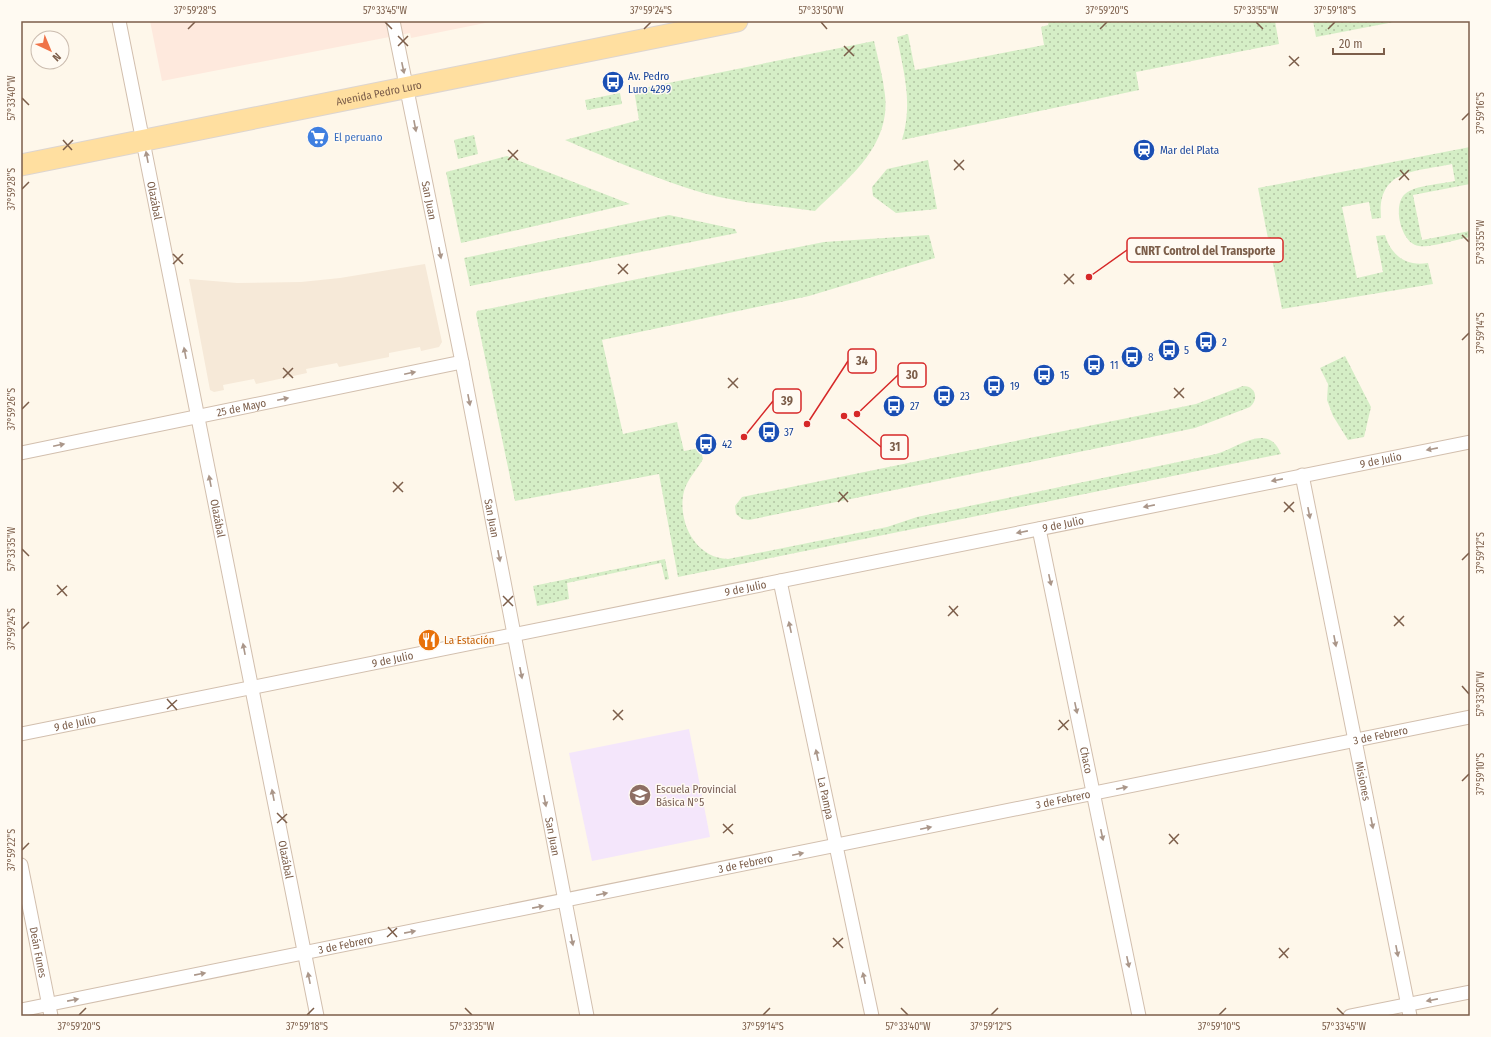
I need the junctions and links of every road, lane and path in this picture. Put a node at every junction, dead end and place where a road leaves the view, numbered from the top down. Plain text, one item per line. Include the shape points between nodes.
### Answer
1 (119, 21) edge
2 (393, 21) edge
3 (737, 21) edge
4 (670, 28) edge
5 (407, 88) junction
6 (143, 140) junction
7 (21, 165) edge
8 (462, 362) junction
9 (197, 417) junction
10 (1470, 442) edge
11 (21, 453) edge
12 (1302, 475) junction
13 (1039, 529) junction
14 (780, 581) junction
15 (514, 635) junction
16 (252, 688) junction
17 (1470, 717) edge
18 (21, 734) edge
19 (1355, 740) junction
20 (1094, 793) junction
21 (837, 846) junction
22 (21, 865) edge
23 (564, 901) junction
24 (304, 954) junction
25 (1470, 992) edge
26 (21, 1010) edge
27 (50, 1010) edge
28 (1409, 1010) edge
29 (317, 1016) edge
30 (587, 1016) edge
31 (872, 1016) edge
32 (1139, 1016) edge
33 (1350, 1016) edge

1 - 6 street, Olazábal
2 -> 5 street, San Juan
3 - 4 main road, Avenida Pedro Luro
4 - 5 main road, Avenida Pedro Luro
5 - 6 main road, Avenida Pedro Luro
5 -> 8 street, San Juan
6 - 7 main road, Avenida Pedro Luro
9 -> 6 street, Olazábal
9 -> 8 street, 25 de Mayo
8 -> 15 street, San Juan
11 -> 9 street, 25 de Mayo
16 -> 9 street, Olazábal
10 -> 12 street, 9 de Julio
12 -> 13 street, 9 de Julio
12 -> 19 street, Misiones
13 -> 14 street, 9 de Julio
13 -> 20 street, Chaco
14 - 15 street, 9 de Julio
21 -> 14 street, La Pampa
15 - 16 street, 9 de Julio
15 -> 23 street, San Juan
16 - 18 street, 9 de Julio
24 -> 16 street, Olazábal
17 - 19 street, 3 de Febrero
20 -> 19 street, 3 de Febrero
19 -> 28 street, Misiones
21 -> 20 street, 3 de Febrero
20 -> 32 street, Chaco
23 -> 21 street, 3 de Febrero
31 -> 21 street, La Pampa
22 - 27 street, Deán Funes
24 -> 23 street, 3 de Febrero
23 -> 30 street, San Juan
27 -> 24 street, 3 de Febrero
29 -> 24 street, Olazábal
25 -> 28 street
26 - 27 street, 3 de Febrero
28 - 33 street

